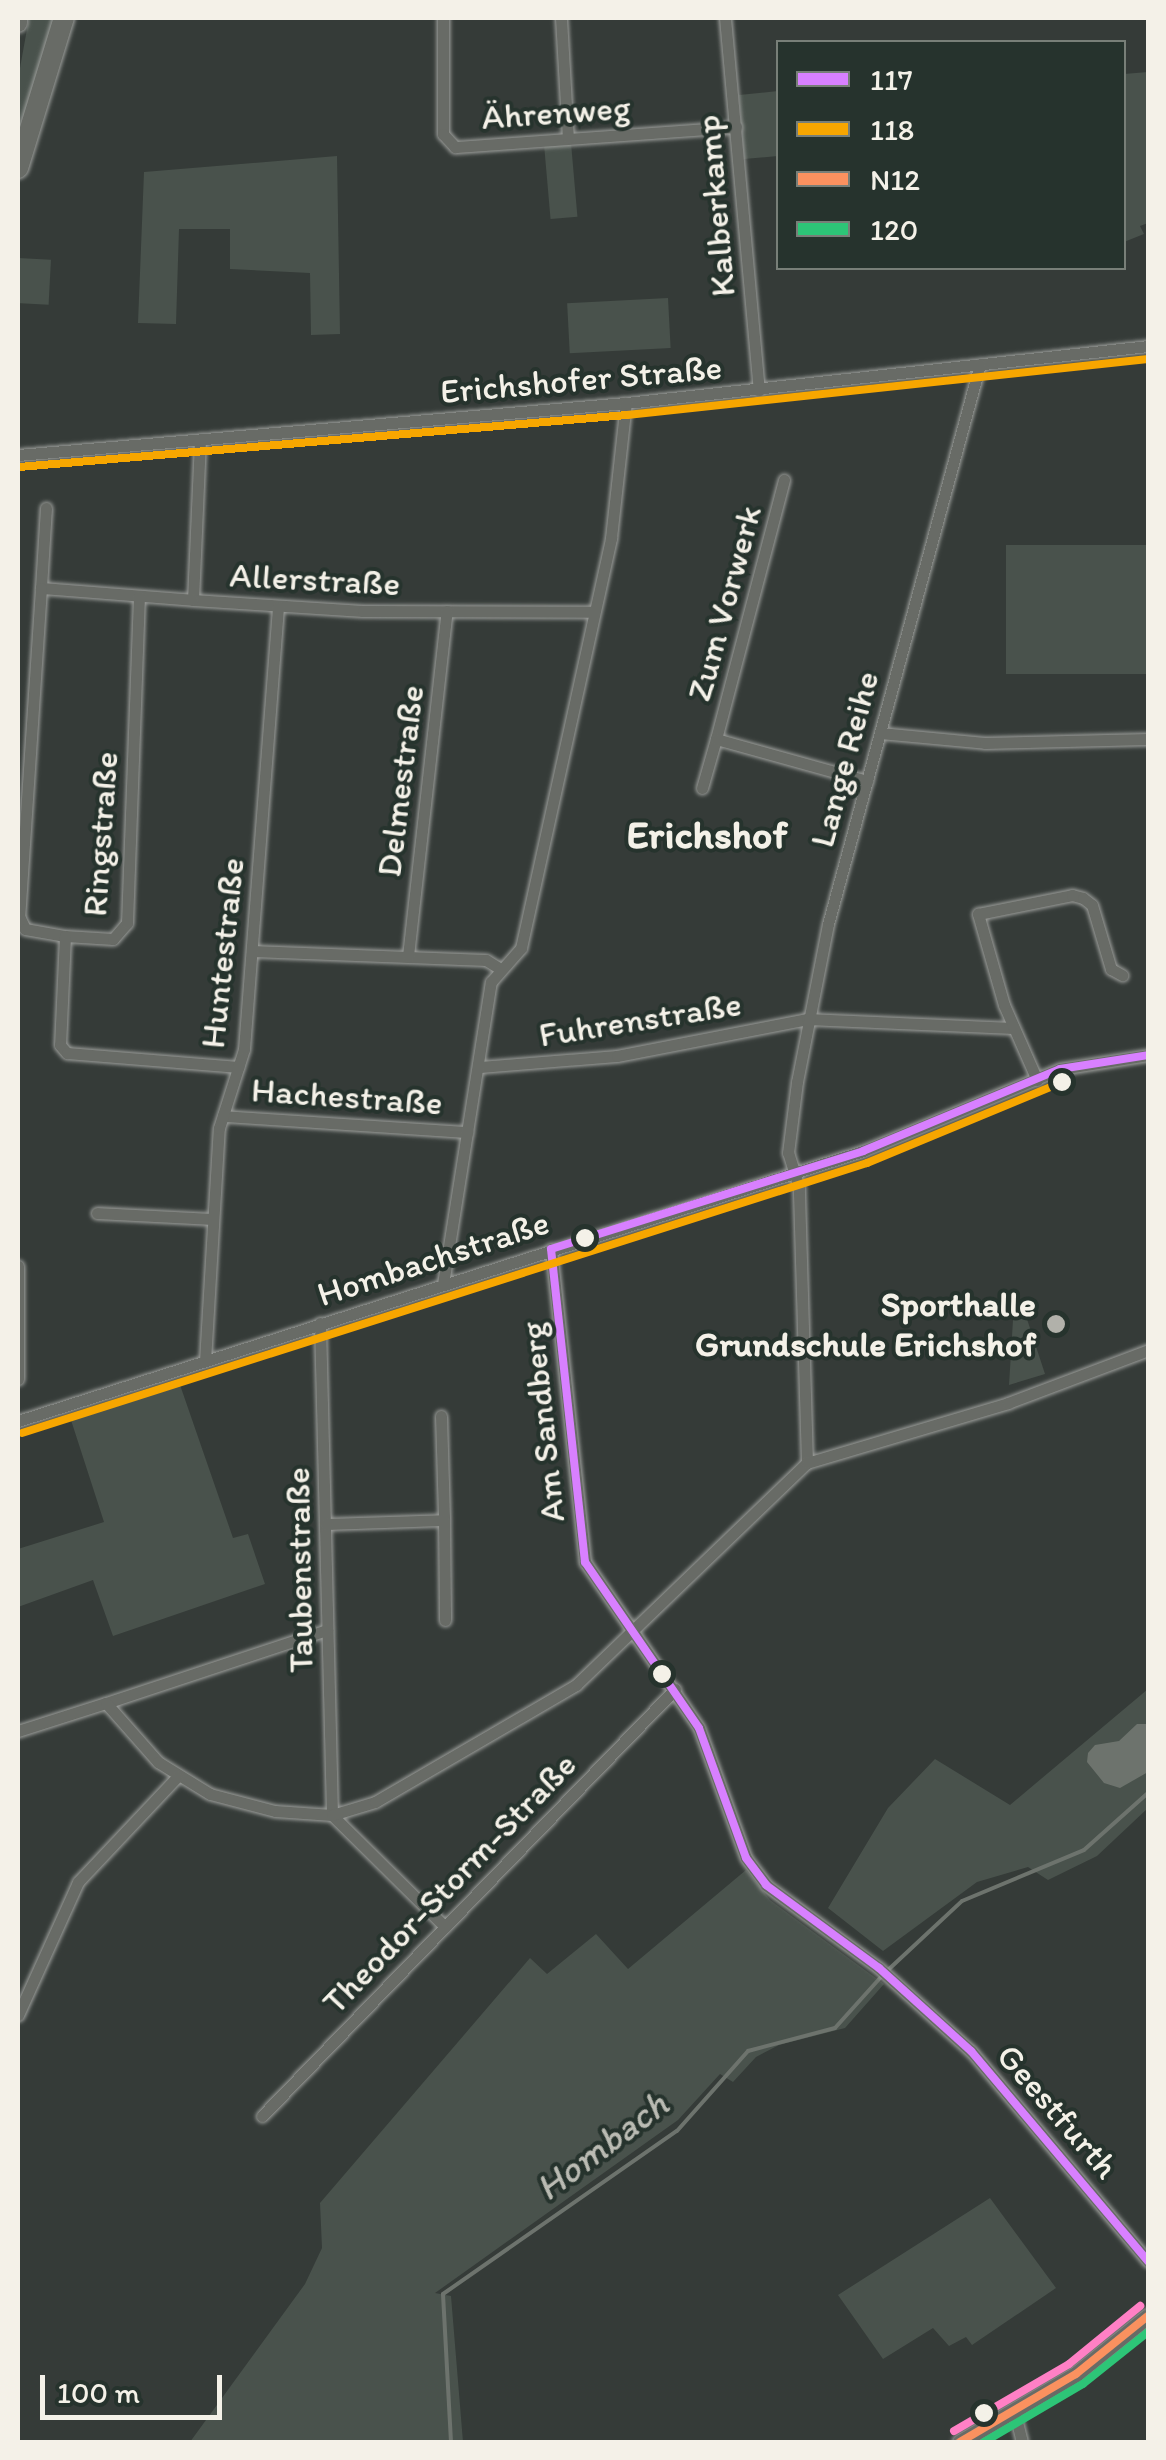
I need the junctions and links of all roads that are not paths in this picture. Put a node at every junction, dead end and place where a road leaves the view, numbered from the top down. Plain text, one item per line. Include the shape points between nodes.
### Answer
1 (64, 18) edge
2 (443, 18) edge
3 (560, 18) edge
4 (725, 18) edge
5 (736, 127) junction
6 (568, 138) junction
7 (18, 168) edge
8 (1148, 346) edge
9 (980, 364) junction
10 (759, 390) junction
11 (626, 404) junction
12 (200, 440) junction
13 (18, 455) edge
14 (784, 480) dead end
15 (46, 508) dead end
16 (41, 588) junction
17 (139, 596) junction
18 (193, 600) junction
19 (278, 607) junction
20 (447, 611) junction
21 (594, 612) junction
22 (880, 733) junction
23 (1148, 739) edge
24 (716, 740) junction
25 (867, 780) junction
26 (702, 788) dead end
27 (65, 936) junction
28 (252, 950) junction
29 (408, 956) junction
30 (499, 968) junction
31 (1122, 975) dead end
32 (807, 1020) junction
33 (1013, 1028) junction
34 (1148, 1055) edge
35 (238, 1067) junction
36 (480, 1067) junction
37 (1037, 1080) junction
38 (223, 1116) junction
39 (467, 1132) junction
40 (794, 1173) junction
41 (96, 1213) dead end
42 (212, 1219) junction
43 (551, 1249) junction
44 (18, 1266) edge
45 (442, 1284) junction
46 (320, 1323) junction
47 (1148, 1350) edge
48 (205, 1362) junction
49 (18, 1379) edge
50 (441, 1416) dead end
51 (19, 1417) edge
52 (807, 1463) junction
53 (444, 1520) junction
54 (325, 1524) junction
55 (445, 1620) dead end
56 (327, 1630) junction
57 (633, 1635) junction
58 (675, 1689) junction
59 (106, 1704) junction
60 (18, 1731) edge
61 (177, 1777) junction
62 (332, 1815) junction
63 (445, 1927) junction
64 (18, 2016) edge
65 (262, 2116) dead end
66 (1148, 2261) edge
67 (1148, 2316) edge
68 (1015, 2414) junction
69 (960, 2442) edge
70 (1022, 2442) edge

1 - 7 highway
2 - 6 street, Ährenweg via 448,143
3 - 6 street
4 - 5 street, Kalberkamp
5 - 6 street, Ährenweg
5 - 10 street, Kalberkamp
8 - 9 street, Erichshofer Straße
9 - 10 street, Erichshofer Straße
9 - 22 street, Lange Reihe
10 - 11 street, Erichshofer Straße
11 - 12 street, Erichshofer Straße
11 - 21 street
12 - 13 street, Erichshofer Straße
12 - 18 street, Allerstraße
14 - 24 street, Zum Vorwerk
15 - 16 street, Ringstraße
16 - 17 street
16 - 27 street, Ringstraße via 19,916 25,929
17 - 18 street
17 - 27 street, Ringstraße via 127,923 113,939
18 - 19 street, Allerstraße
19 - 20 street, Allerstraße
19 - 28 street, Huntestraße
20 - 21 street, Allerstraße
20 - 29 street, Delmestraße
21 - 30 street via 521,948
22 - 23 street via 984,743
22 - 25 street, Lange Reihe
24 - 25 street, Zum Vorwerk
24 - 26 street, Zum Vorwerk
25 - 32 street, Lange Reihe
27 - 35 street via 60,1045 67,1053
28 - 29 street
28 - 35 street, Huntestraße
29 - 30 street via 486,960
30 - 36 street via 491,982
31 - 33 street via 1112,969 1092,905 1083,898 1072,894 978,914
32 - 33 street, Fuhrenstraße
32 - 36 street, Fuhrenstraße via 642,1052
32 - 40 street, Lange Reihe via 788,1153
33 - 37 street
34 - 37 street, Hombachstraße via 1095,1059
35 - 38 street, Huntestraße
36 - 39 street
37 - 40 street, Hombachstraße
38 - 39 street, Hachestraße
38 - 42 street, Huntestraße
39 - 45 street
40 - 43 street, Hombachstraße
40 - 52 street, Lange Reihe
41 - 42 street
42 - 48 street, Huntestraße
43 - 45 street, Hombachstraße
43 - 57 street, Am Sandberg via 586,1562
44 - 49 street
45 - 46 street, Hombachstraße
46 - 48 street, Hombachstraße
46 - 54 street, Taubenstraße
47 - 52 street via 1008,1403
48 - 51 street, Hombachstraße
50 - 53 street
52 - 57 street
53 - 54 street
53 - 55 street
54 - 56 street, Taubenstraße
56 - 59 street
56 - 62 street, Taubenstraße
57 - 58 street, Geestfurth
57 - 62 street via 558,1698 374,1802
58 - 63 street, Theodor-Storm-Straße
58 - 66 street, Geestfurth via 711,1752 734,1836 754,1868 805,1916 884,1972 1013,2095
59 - 60 street
59 - 61 street
61 - 62 street via 210,1794 275,1810
61 - 64 street via 78,1882
62 - 63 street
63 - 65 street, Theodor-Storm-Straße
67 - 68 main road
68 - 69 main road
68 - 70 street

